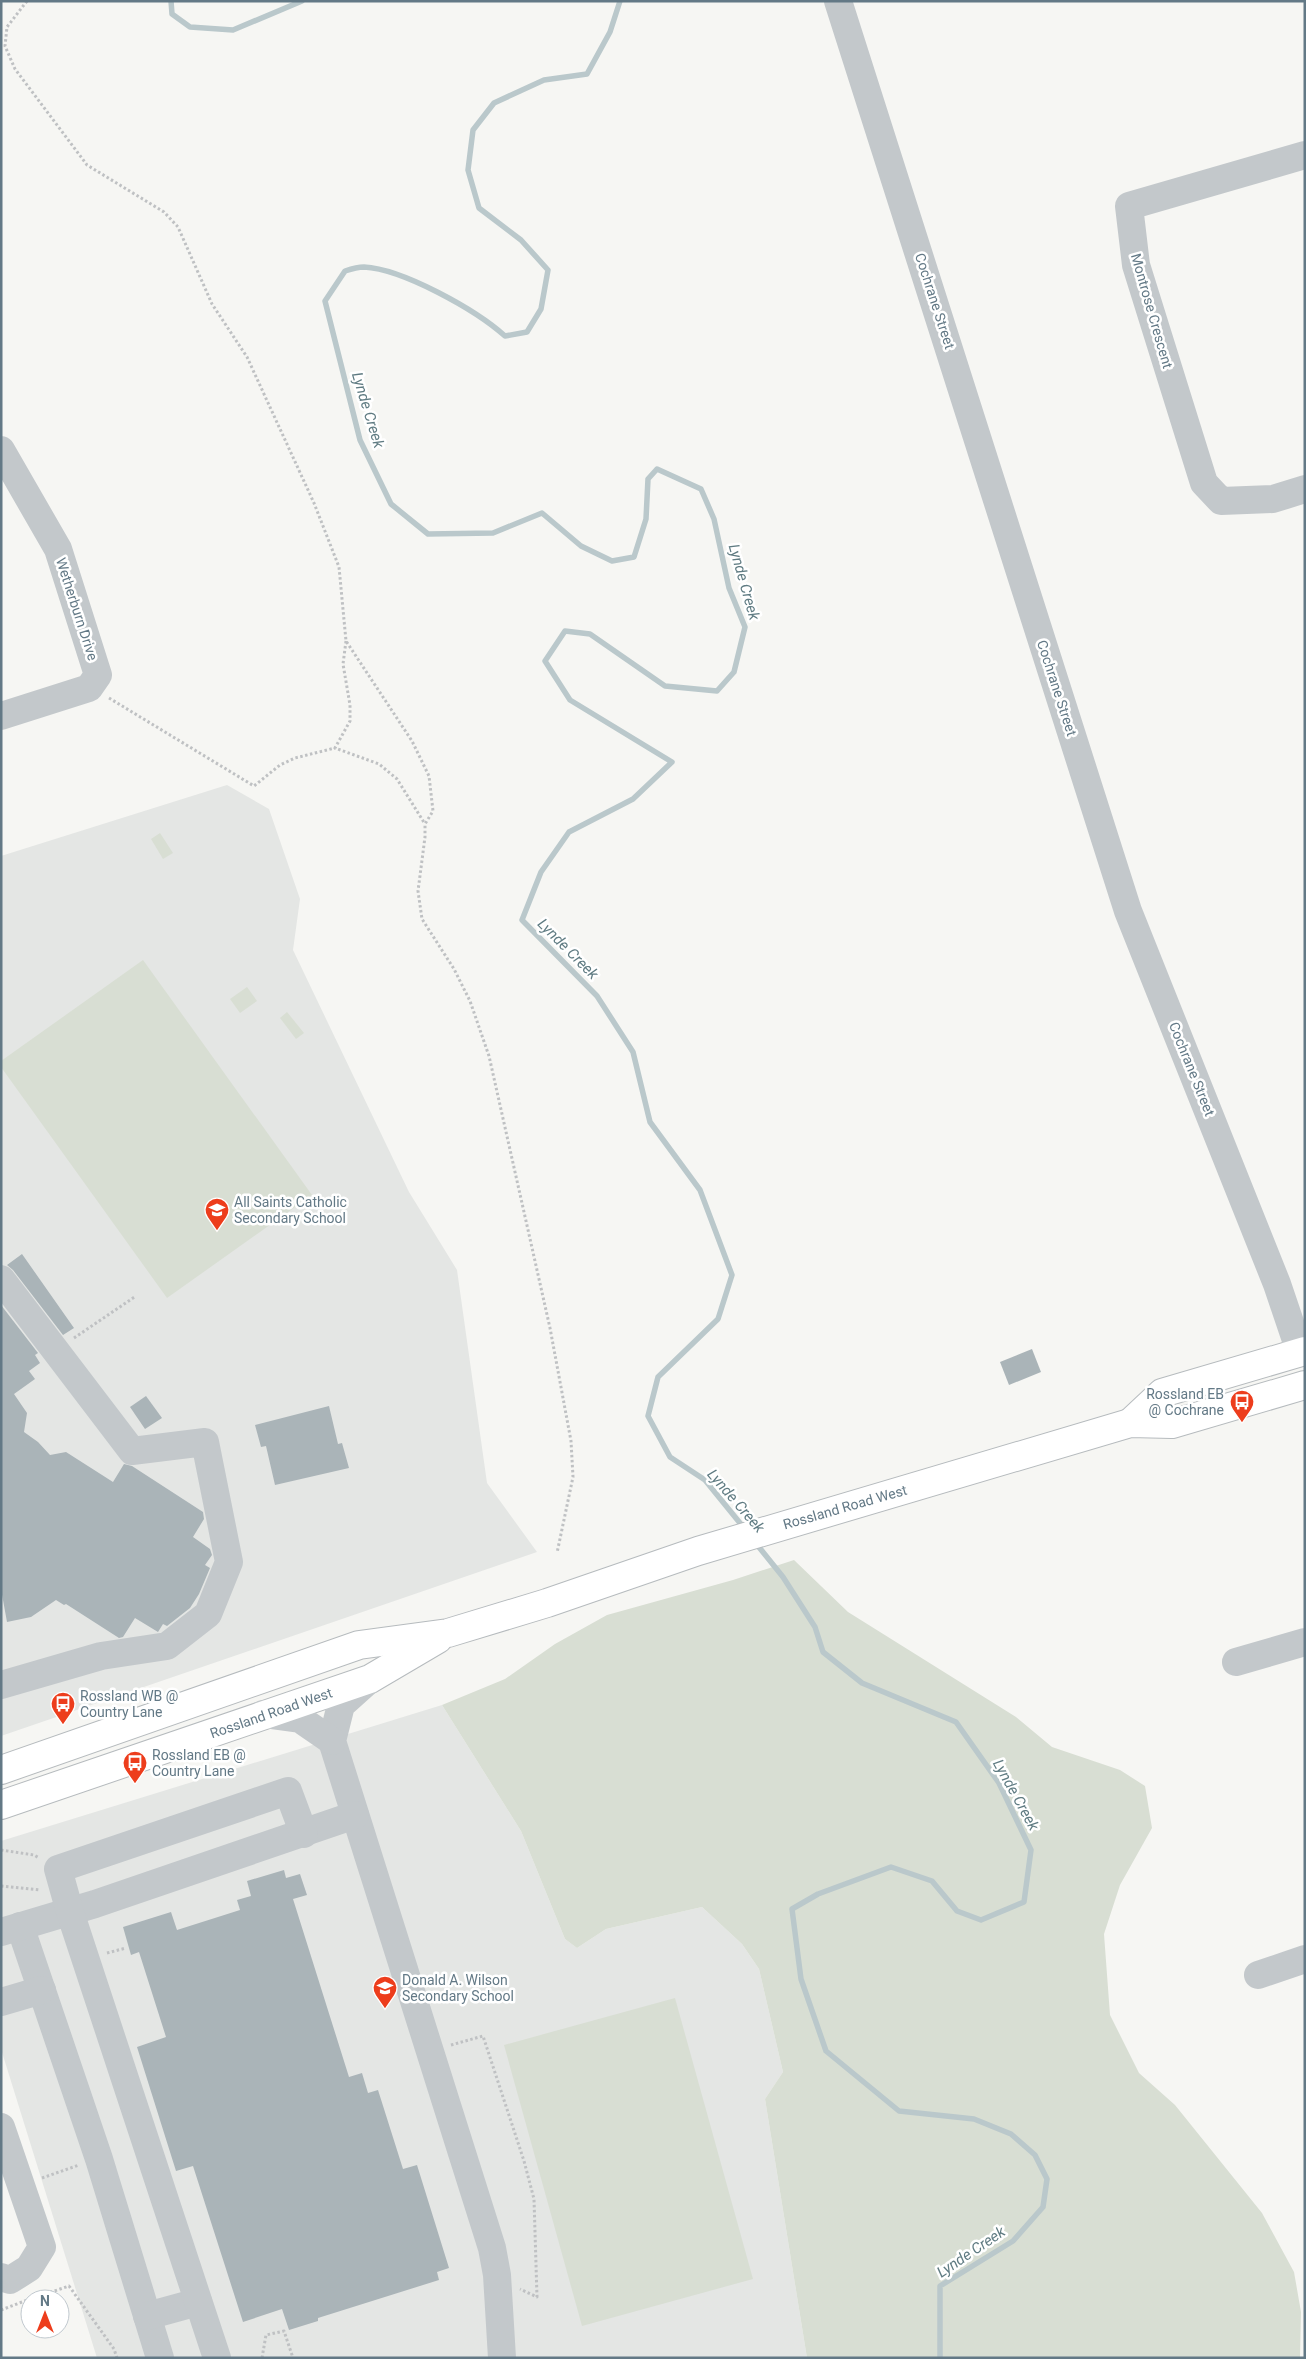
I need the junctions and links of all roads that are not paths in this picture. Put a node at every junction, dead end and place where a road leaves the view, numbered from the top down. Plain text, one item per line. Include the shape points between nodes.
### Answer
1 (838, 1) edge
2 (1305, 155) edge
3 (1, 450) edge
4 (1305, 489) edge
5 (1, 716) edge
6 (1, 1279) edge
7 (1303, 1356) edge
8 (1305, 1385) edge
9 (1130, 1423) junction
10 (448, 1633) junction
11 (1305, 1642) edge
12 (1236, 1662) dead end
13 (370, 1679) junction
14 (1, 1684) edge
15 (263, 1714) junction
16 (332, 1741) junction
17 (1, 1770) edge
18 (1, 1805) edge
19 (355, 1815) junction
20 (304, 1834) junction
21 (70, 1912) junction
22 (11, 1929) edge
23 (1305, 1959) edge
24 (1258, 1975) dead end
25 (42, 1990) junction
26 (1, 2002) edge
27 (1, 2127) edge
28 (1, 2277) edge
29 (198, 2302) junction
30 (147, 2316) junction
31 (160, 2358) edge
32 (217, 2358) edge
33 (502, 2358) edge

1 - 7 street, Cochrane Street via 1128,911
2 - 4 street, Montrose Crescent via 1129,206 1136,265 1204,483 1221,501 1273,499
3 - 5 street, Wetherburn Drive via 58,549 98,675 89,688
6 - 14 street via 132,1451 204,1442 229,1562 208,1614 168,1646 101,1656
7 - 9 main road, Rossland Road West via 1162,1393
8 - 9 main road, Rossland Road West via 1172,1424
9 - 10 main road, Rossland Road West via 698,1551
10 - 13 main road, Rossland Road West
10 - 17 main road, Rossland Road West via 359,1645
11 - 12 street
13 - 15 main road, Rossland Road West
13 - 16 street via 341,1705
15 - 16 street via 300,1719
15 - 18 main road, Rossland Road West
16 - 19 street
19 - 20 street
19 - 33 street via 492,2248 497,2275
20 - 21 street
20 - 21 street via 288,1791 58,1869
21 - 22 street
21 - 29 street
22 - 25 street
23 - 24 street
25 - 26 street
25 - 30 street via 99,2158
27 - 28 street via 42,2247 29,2268 10,2280
29 - 30 street
29 - 32 street
30 - 31 street

